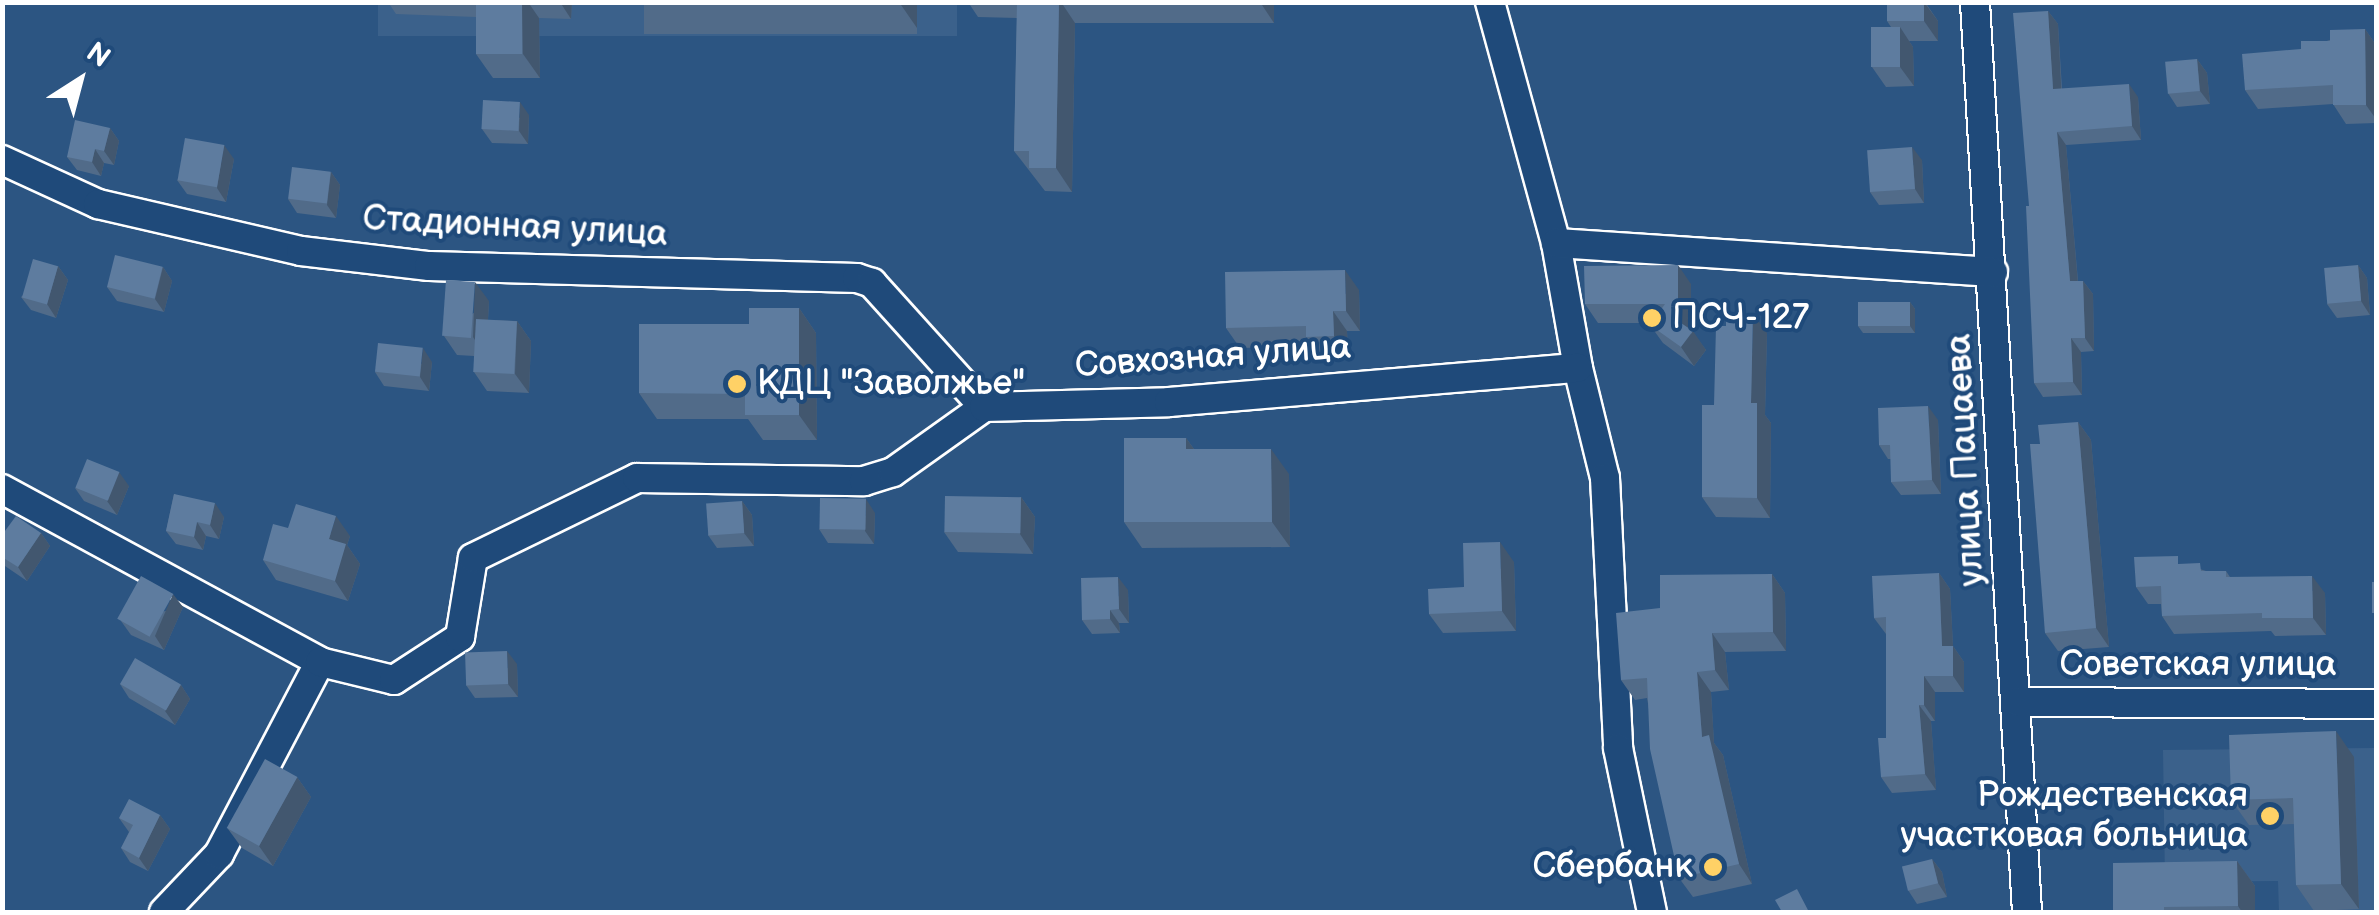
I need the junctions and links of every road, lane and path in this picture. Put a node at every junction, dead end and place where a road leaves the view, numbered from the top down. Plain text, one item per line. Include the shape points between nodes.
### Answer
1 (1490, 2) edge
2 (1975, 2) edge
3 (2, 160) edge
4 (1556, 243) junction
5 (1993, 272) junction
6 (1578, 368) junction
7 (984, 407) junction
8 (2, 489) edge
9 (320, 662) junction
10 (2018, 702) junction
11 (2376, 704) edge
12 (164, 912) edge
13 (1652, 912) edge
14 (2028, 912) edge

1 - 4 street
2 - 5 street, улица Пацаева
3 - 7 street, Стадионная улица via 98,204 301,251 429,266 856,278 872,283
4 - 5 street
4 - 6 street
5 - 10 street, улица Пацаева
6 - 7 street, Совхозная улица via 1168,402
6 - 13 street via 1606,478 1618,748
7 - 9 street via 893,472 864,481 637,478 473,558 460,638 394,680
8 - 9 street
9 - 12 street via 219,854
10 - 11 street, Советская улица
10 - 14 street, улица Пацаева

